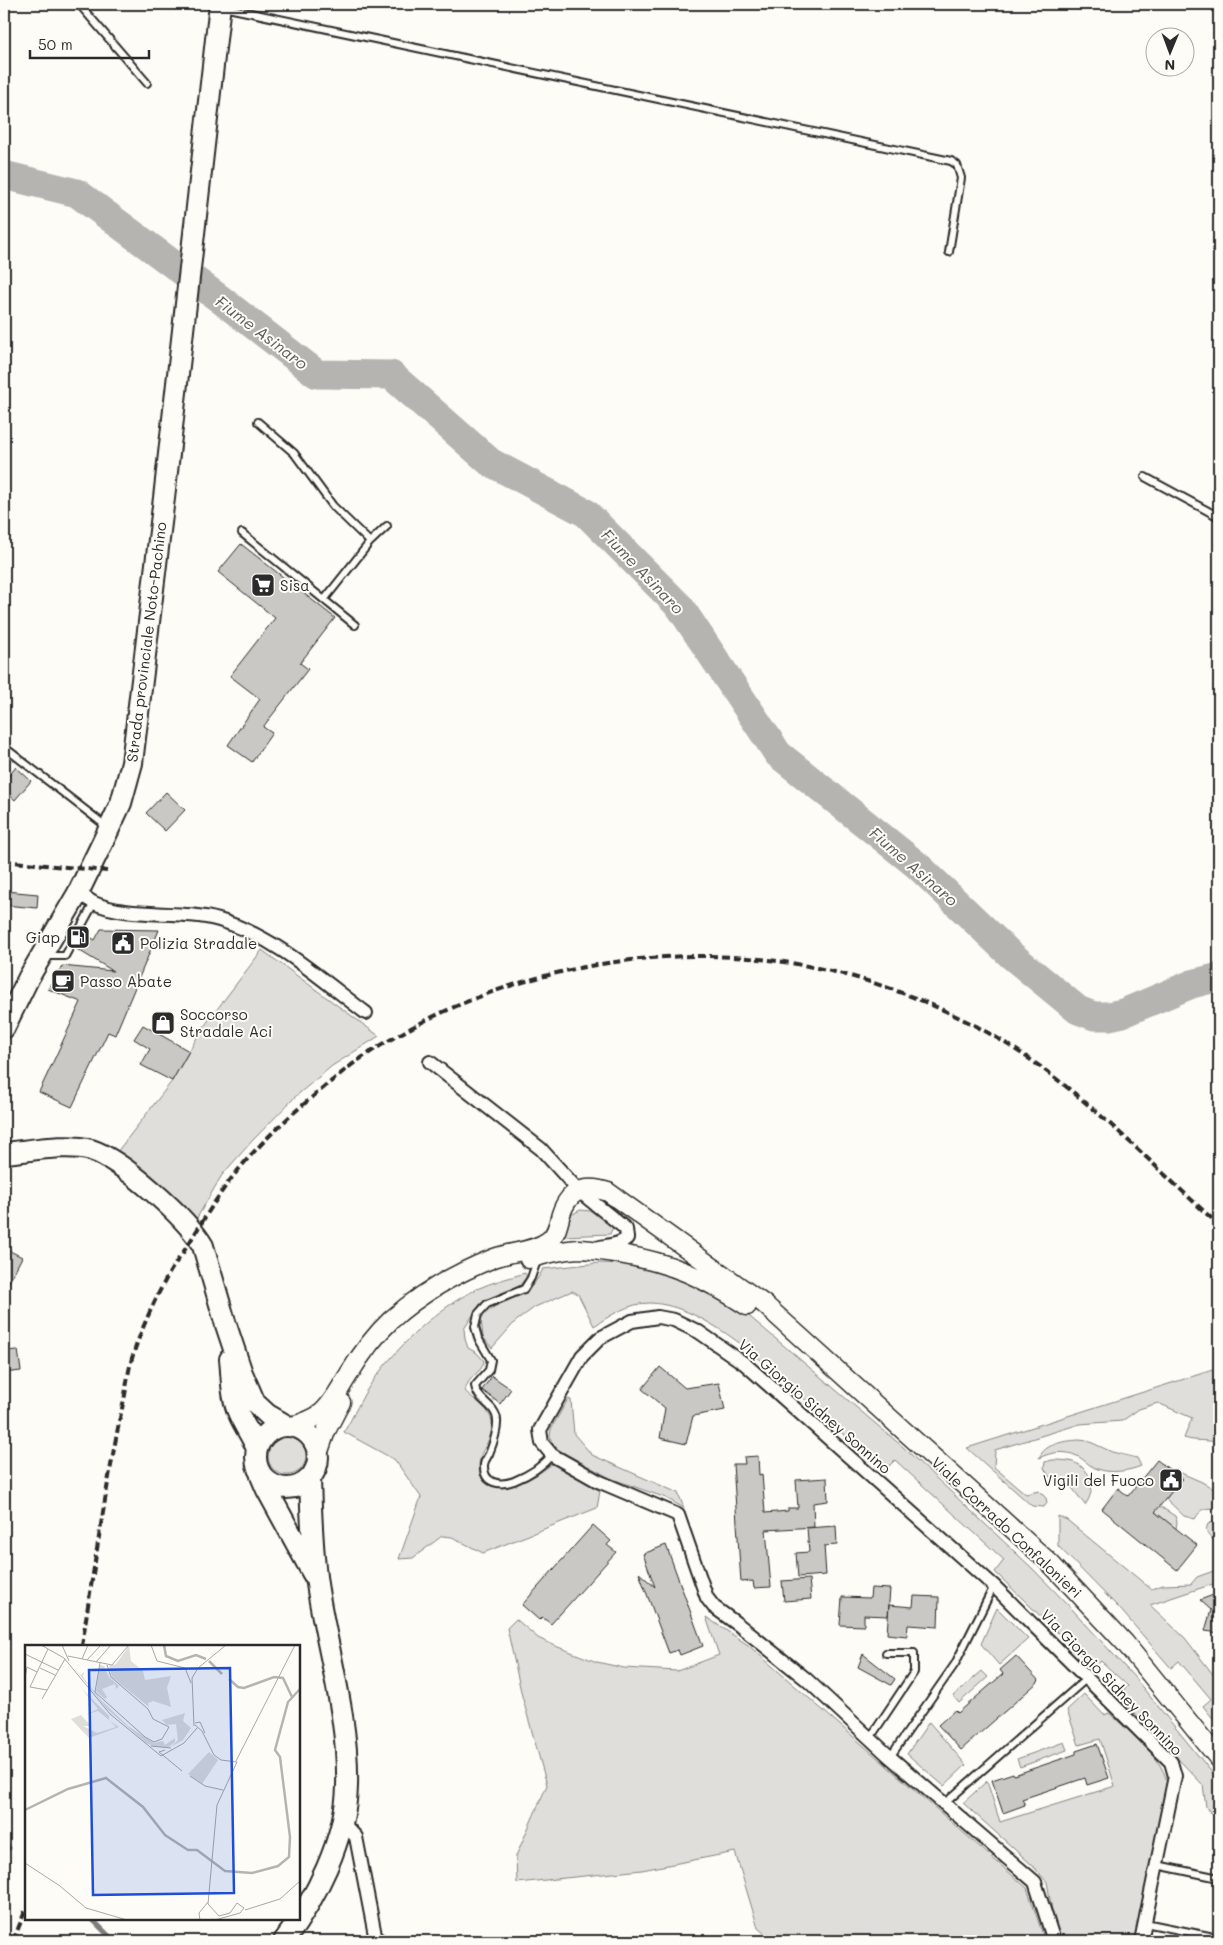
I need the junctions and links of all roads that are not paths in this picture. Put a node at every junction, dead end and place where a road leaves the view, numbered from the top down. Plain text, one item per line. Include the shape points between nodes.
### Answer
1 (79, 4) edge
2 (220, 5) edge
3 (147, 82) dead end
4 (949, 252) dead end
5 (258, 422) dead end
6 (1145, 477) dead end
7 (1219, 517) edge
8 (387, 526) dead end
9 (242, 533) dead end
10 (370, 542) junction
11 (324, 600) junction
12 (354, 625) dead end
13 (4, 747) edge
14 (109, 829) junction
15 (86, 898) junction
16 (366, 1013) dead end
17 (4, 1028) edge
18 (430, 1062) dead end
19 (4, 1153) edge
20 (579, 1191) junction
21 (581, 1249) junction
22 (538, 1256) junction
23 (226, 1325) junction
24 (842, 1374) junction
25 (290, 1426) junction
26 (257, 1449) junction
27 (318, 1454) junction
28 (552, 1455) junction
29 (259, 1472) junction
30 (310, 1478) junction
31 (317, 1582) junction
32 (994, 1586) junction
33 (886, 1653) dead end
34 (1086, 1679) junction
35 (870, 1738) junction
36 (890, 1757) junction
37 (1219, 1759) edge
38 (944, 1804) junction
39 (342, 1822) junction
40 (1157, 1864) junction
41 (1219, 1878) edge
42 (300, 1918) edge
43 (299, 1920) edge
44 (1145, 1923) junction
45 (1219, 1938) edge
46 (284, 1941) edge
47 (380, 1941) edge
48 (1054, 1941) edge
49 (1141, 1941) edge

1 - 3 lane
2 - 4 lane via 951,161 957,165 961,178
2 - 14 main road, Strada provinciale Noto-Pachino via 135,743 121,803
5 - 10 lane via 294,454 333,506
6 - 7 lane
8 - 10 lane
9 - 11 lane
10 - 11 lane
11 - 12 lane
13 - 14 lane
14 - 15 main road, Strada provinciale Noto-Pachino
15 - 16 street via 115,910 190,914 239,926 295,960
15 - 17 main road, Strada provinciale Noto-Pachino via 41,956
18 - 20 street via 541,1149
19 - 23 main road via 75,1148 91,1150 129,1174 156,1195 197,1236
20 - 21 street via 628,1233 628,1238 616,1245
20 - 24 main road via 588,1188 608,1192 764,1304
20 - 25 main road via 570,1197 556,1233 549,1240 537,1247 496,1257 450,1277 415,1301 372,1340 322,1413
21 - 22 main road
21 - 24 main road via 662,1263 694,1275 755,1311
22 - 27 main road via 454,1286 396,1328 379,1345 340,1403
22 - 28 lane via 524,1289 488,1304 478,1314 475,1327 478,1338 491,1360 490,1370 475,1386 476,1393 493,1409 497,1419 484,1464 490,1481 507,1484 526,1477
23 - 25 main road via 255,1403 268,1416
23 - 26 main road via 234,1400
24 - 37 main road, Viale Corrado Confalonieri via 1050,1563 1124,1643
25 - 26 main road via 268,1432
25 - 27 main road via 305,1432 314,1441
26 - 29 main road
27 - 30 main road
28 - 32 street, Via Giorgio Sidney Sonnino via 542,1443 540,1430 582,1356 600,1338 632,1321 658,1317 674,1320 699,1332 745,1364
28 - 35 street via 598,1481 678,1515 707,1598 714,1607 806,1679
29 - 30 main road via 277,1487 289,1488
29 - 31 main road
30 - 31 main road
31 - 39 main road via 344,1732 347,1787
32 - 34 street, Via Giorgio Sidney Sonnino
32 - 36 lane via 955,1664
33 - 35 lane via 914,1653 914,1672
34 - 38 lane
34 - 40 street, Via Giorgio Sidney Sonnino via 1174,1768
35 - 36 street
36 - 38 street
38 - 48 street via 1035,1882
39 - 42 main road via 328,1866
39 - 47 street via 356,1837 375,1935
40 - 41 lane
40 - 44 street, Via Giorgio Sidney Sonnino
43 - 46 main road
44 - 45 lane
44 - 49 street, Via Giorgio Sidney Sonnino

